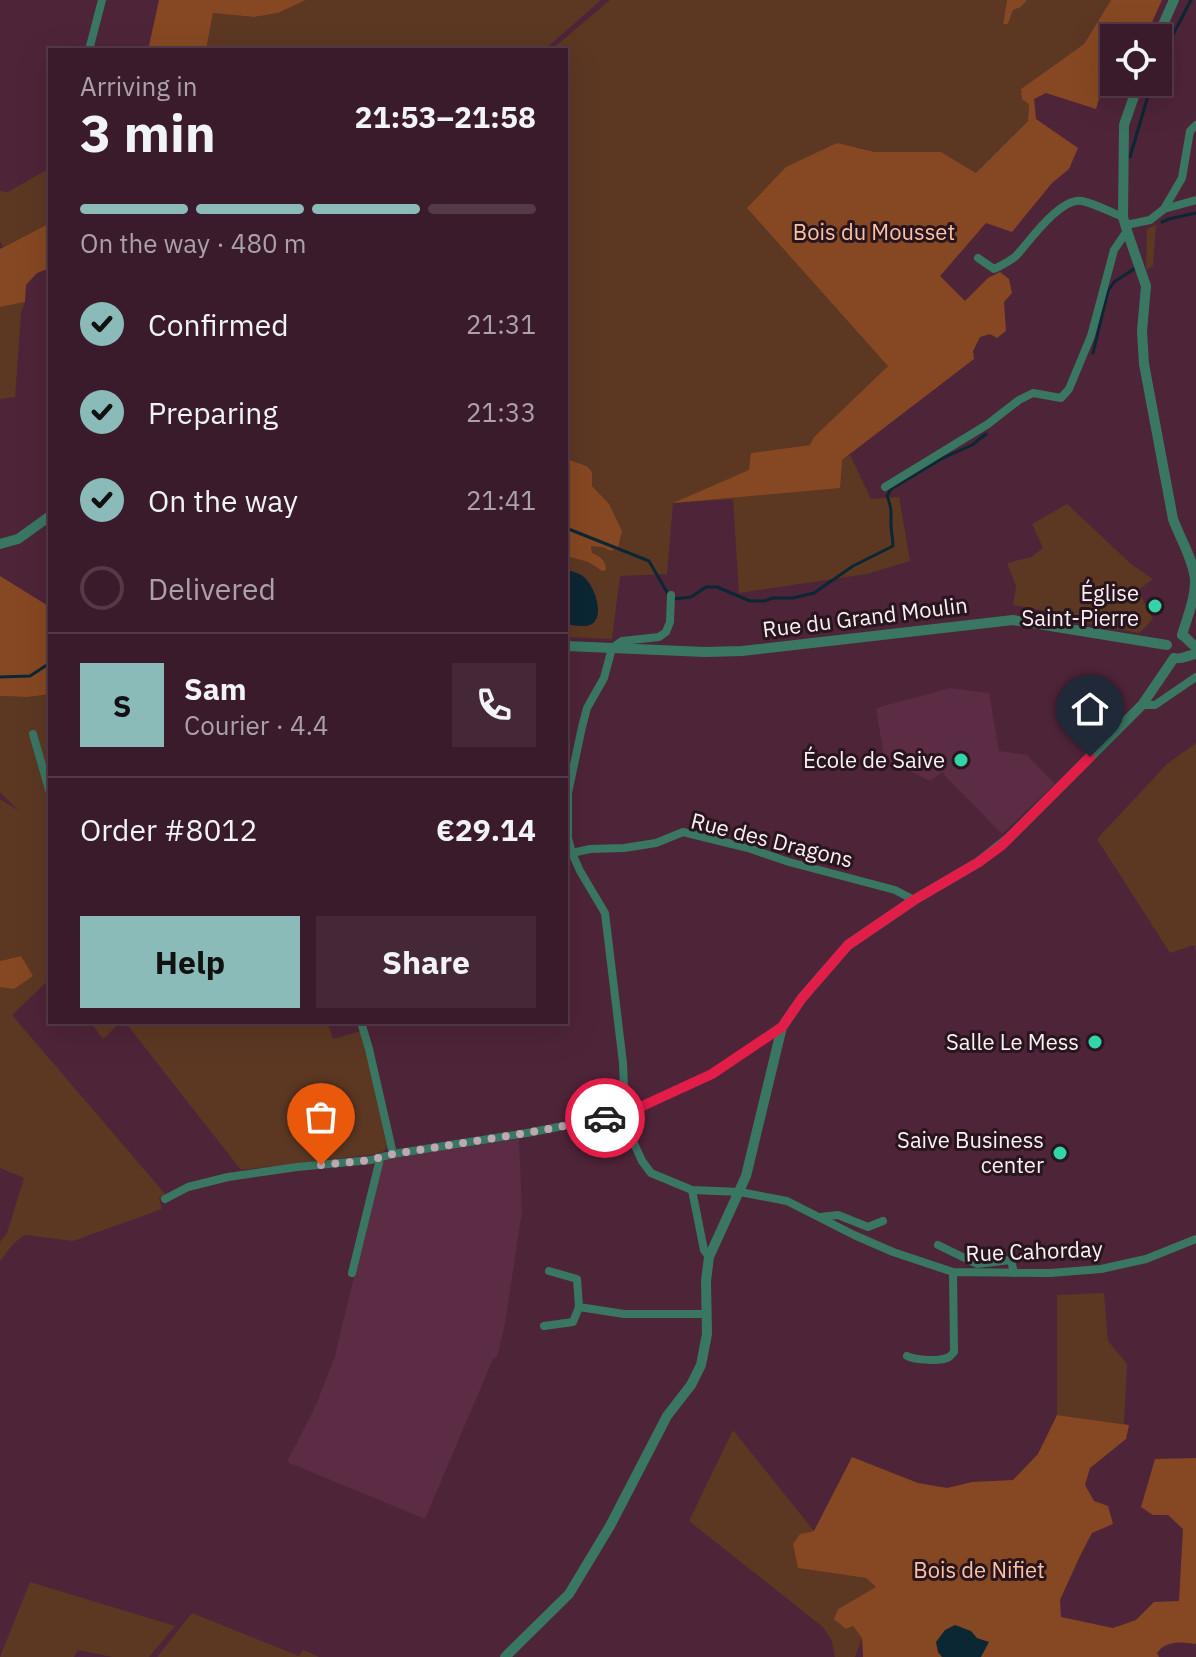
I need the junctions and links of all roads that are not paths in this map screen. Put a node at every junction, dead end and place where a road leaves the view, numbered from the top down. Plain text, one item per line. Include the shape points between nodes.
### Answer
1 (102, 0) edge
2 (1174, 0) edge
3 (1163, 24) edge
4 (90, 48) edge
5 (1134, 96) edge
6 (1196, 125) edge
7 (1196, 200) edge
8 (1164, 209) junction
9 (1125, 224) junction
10 (978, 258) dead end
11 (885, 487) dead end
12 (48, 517) edge
13 (0, 544) edge
14 (1194, 562) edge
15 (671, 598) dead end
16 (1182, 635) junction
17 (1167, 645) junction
18 (568, 646) edge
19 (612, 648) junction
20 (1193, 650) edge
21 (1174, 658) junction
22 (1196, 677) edge
23 (1142, 705) junction
24 (33, 734) dead end
25 (48, 786) edge
26 (572, 853) junction
27 (914, 900) junction
28 (362, 1024) edge
29 (782, 1027) junction
30 (625, 1114) junction
31 (393, 1154) junction
32 (380, 1159) junction
33 (692, 1190) junction
34 (740, 1192) junction
35 (165, 1199) dead end
36 (819, 1217) junction
37 (883, 1221) dead end
38 (1196, 1239) edge
39 (938, 1245) dead end
40 (709, 1257) junction
41 (549, 1271) dead end
42 (953, 1272) junction
43 (352, 1273) dead end
44 (1014, 1273) junction
45 (579, 1307) junction
46 (707, 1314) junction
47 (544, 1326) dead end
48 (907, 1356) dead end
49 (505, 1657) edge

1 - 4 street
2 - 3 street
5 - 9 street via 1124,125
6 - 8 street via 1190,131 1182,178
7 - 8 street
8 - 9 street via 1150,220
9 - 10 street via 1081,201 1071,202 1004,265 994,269
9 - 11 street via 1091,336 1061,398 1033,393 1019,400
9 - 14 street via 1146,286 1144,364 1173,519
12 - 13 street via 18,539
14 - 16 street via 1194,594
15 - 19 street via 666,632
16 - 17 street
16 - 20 street
17 - 19 street, Rue du Grand Moulin via 1013,620 742,651
17 - 21 street
18 - 19 street, Rue du Grand Moulin
19 - 26 street via 604,678 587,708 568,793
20 - 21 street via 1182,659
21 - 23 street
22 - 23 street via 1155,705
23 - 27 street via 1001,846
24 - 25 street
26 - 27 street, Rue des Dragons via 656,843 683,832 895,890
26 - 30 street via 605,913
27 - 29 street via 848,945
28 - 31 street
29 - 30 street via 712,1074
29 - 34 street
30 - 31 street
30 - 33 street via 651,1173
31 - 32 street
32 - 35 street via 228,1177
32 - 43 street
33 - 34 street, Rue Cahorday
33 - 40 street
34 - 36 street, Rue Cahorday via 787,1201
34 - 40 street
36 - 37 street via 838,1215 868,1227
36 - 42 street, Rue Cahorday via 893,1252
38 - 44 street, Rue Cahorday via 1129,1264
39 - 44 street via 977,1264 1011,1260
40 - 46 street
41 - 45 street via 577,1279
42 - 44 street, Rue Cahorday
42 - 48 street via 954,1352 946,1359
45 - 46 street via 624,1314
45 - 47 street via 573,1322
46 - 49 street via 701,1365 667,1416 610,1526 569,1594

